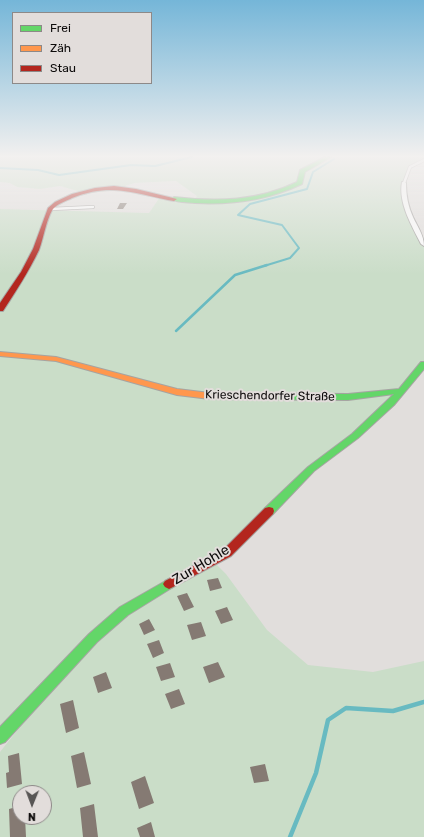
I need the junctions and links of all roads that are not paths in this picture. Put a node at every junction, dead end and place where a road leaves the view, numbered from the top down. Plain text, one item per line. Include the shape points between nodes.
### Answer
1 (74, 196) edge
2 (157, 196) edge
3 (263, 196) edge
4 (404, 196) edge
5 (93, 207) dead end
6 (50, 209) junction
7 (424, 244) edge
8 (0, 309) edge
9 (0, 354) edge
10 (424, 364) edge
11 (400, 391) junction
12 (0, 737) edge

1 - 6 street via 52,205
2 - 3 street via 193,202 225,202
4 - 7 street via 406,208
5 - 6 lane
6 - 8 street via 36,249
9 - 11 street, Krieschendorfer Straße via 56,359 178,392 203,396 348,397
10 - 11 street, Zur Hohle
11 - 12 street, Zur Hohle via 369,423 311,469 227,553 124,611 94,638

